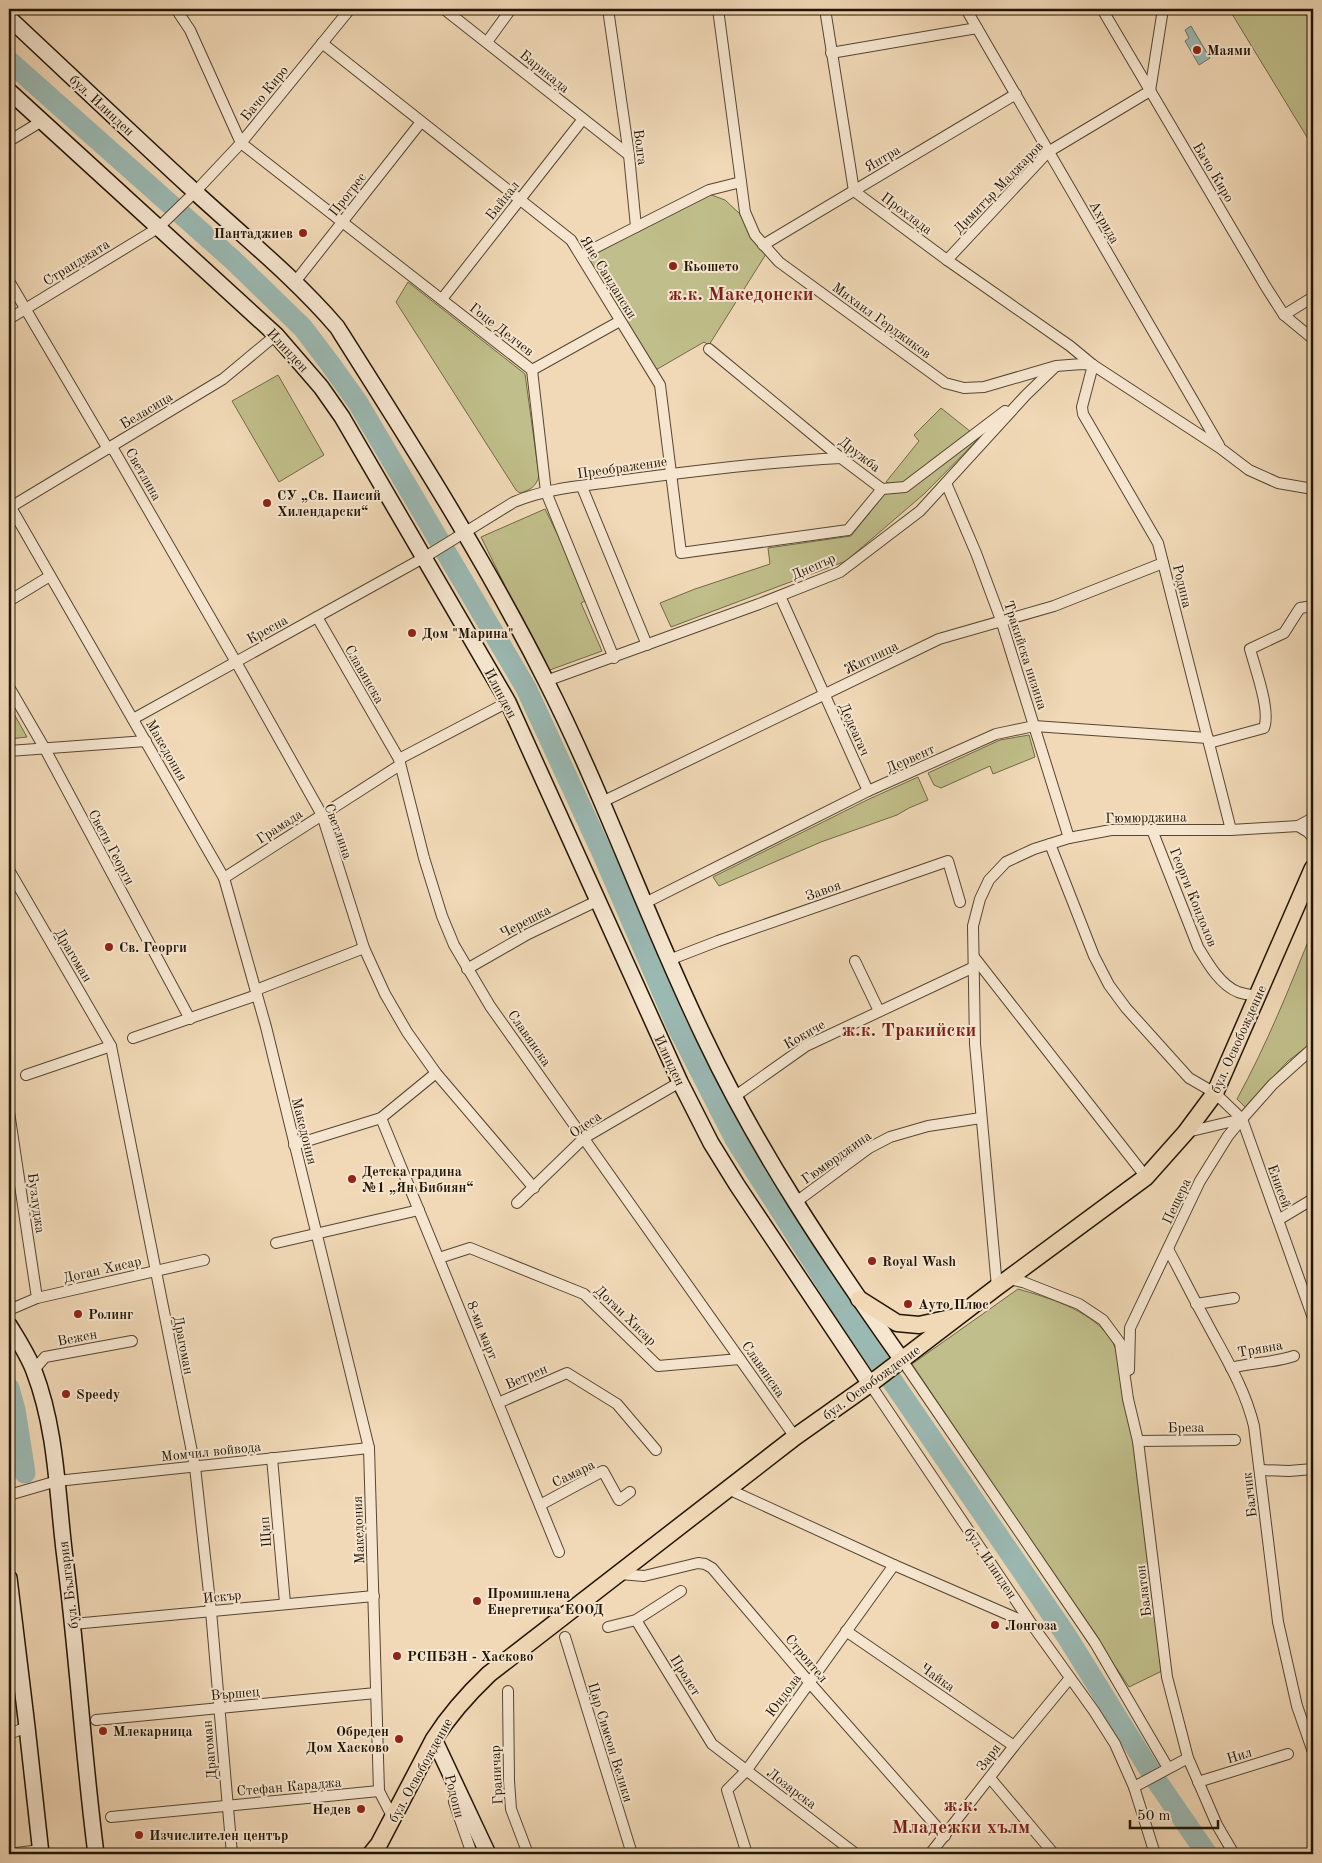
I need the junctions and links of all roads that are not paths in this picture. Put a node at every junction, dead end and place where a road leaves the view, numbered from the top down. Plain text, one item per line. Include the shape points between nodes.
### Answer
1 (176, 9) edge
2 (350, 9) edge
3 (444, 9) edge
4 (511, 9) edge
5 (608, 9) edge
6 (718, 9) edge
7 (825, 9) edge
8 (966, 9) edge
9 (1102, 9) edge
10 (1162, 9) edge
11 (9, 18) edge
12 (977, 28) junction
13 (486, 42) junction
14 (322, 43) junction
15 (831, 53) junction
16 (9, 91) edge
17 (1150, 91) junction
18 (1016, 94) junction
19 (583, 119) junction
20 (42, 121) junction
21 (421, 122) junction
22 (9, 141) edge
23 (241, 143) junction
24 (1048, 152) junction
25 (629, 155) junction
26 (741, 182) junction
27 (854, 191) junction
28 (195, 192) junction
29 (520, 199) junction
30 (181, 206) joint
31 (342, 222) junction
32 (636, 227) junction
33 (158, 228) junction
34 (763, 244) junction
35 (580, 255) junction
36 (947, 260) junction
37 (9, 281) edge
38 (295, 282) junction
39 (1313, 297) edge
40 (442, 299) junction
41 (26, 309) junction
42 (1284, 315) junction
43 (9, 320) edge
44 (620, 321) junction
45 (276, 335) junction
46 (1313, 339) edge
47 (709, 349) dead end
48 (1093, 365) junction
49 (1056, 366) junction
50 (532, 370) junction
51 (1026, 395) junction
52 (110, 448) junction
53 (1220, 448) junction
54 (841, 458) junction
55 (671, 474) junction
56 (946, 483) junction
57 (582, 486) junction
58 (882, 489) junction
59 (1313, 489) edge
60 (546, 492) junction
61 (9, 506) edge
62 (459, 537) junction
63 (732, 546) joint
64 (430, 554) junction
65 (1163, 564) junction
66 (401, 571) joint
67 (50, 576) junction
68 (780, 596) junction
69 (9, 601) edge
70 (1313, 606) edge
71 (317, 617) junction
72 (1001, 620) junction
73 (647, 645) junction
74 (614, 658) junction
75 (236, 662) junction
76 (546, 682) junction
77 (9, 687) edge
78 (825, 695) junction
79 (508, 702) junction
80 (133, 719) junction
81 (1034, 726) junction
82 (146, 741) junction
83 (1208, 741) junction
84 (45, 749) junction
85 (9, 751) edge
86 (399, 762) junction
87 (868, 791) junction
88 (602, 802) junction
89 (322, 815) junction
90 (1313, 818) edge
91 (1298, 826) junction
92 (1152, 830) junction
93 (1230, 830) junction
94 (1069, 838) junction
95 (1313, 838) edge
96 (1050, 844) junction
97 (1313, 868) edge
98 (9, 870) edge
99 (224, 878) junction
100 (598, 900) junction
101 (960, 902) dead end
102 (645, 903) junction
103 (364, 948) junction
104 (669, 960) junction
105 (855, 961) dead end
106 (974, 962) junction
107 (467, 969) junction
108 (257, 995) junction
109 (1257, 996) junction
110 (879, 1011) junction
111 (190, 1019) junction
112 (133, 1038) dead end
113 (111, 1046) junction
114 (1313, 1048) edge
115 (436, 1073) junction
116 (26, 1075) dead end
117 (680, 1082) junction
118 (1215, 1093) junction
119 (734, 1097) junction
120 (9, 1112) edge
121 (381, 1118) junction
122 (981, 1118) junction
123 (1242, 1118) junction
124 (1186, 1132) junction
125 (584, 1138) junction
126 (294, 1145) junction
127 (1146, 1177) junction
128 (534, 1188) junction
129 (1313, 1199) edge
130 (796, 1202) junction
131 (518, 1203) dead end
132 (419, 1210) junction
133 (1278, 1220) junction
134 (317, 1233) junction
135 (276, 1243) dead end
136 (1168, 1249) junction
137 (440, 1258) junction
138 (204, 1260) dead end
139 (155, 1271) junction
140 (1002, 1283) junction
141 (37, 1298) junction
142 (1234, 1298) dead end
143 (859, 1299) junction
144 (1196, 1304) junction
145 (9, 1310) edge
146 (960, 1316) junction
147 (1313, 1318) edge
148 (9, 1325) edge
149 (132, 1341) dead end
150 (1294, 1356) dead end
151 (740, 1360) junction
152 (898, 1363) junction
153 (1231, 1368) junction
154 (34, 1370) junction
155 (872, 1382) junction
156 (1128, 1399) junction
157 (498, 1403) junction
158 (795, 1437) junction
159 (1235, 1440) dead end
160 (1138, 1441) junction
161 (369, 1448) junction
162 (656, 1450) dead end
163 (272, 1458) junction
164 (195, 1467) junction
165 (1313, 1469) edge
166 (1260, 1470) junction
167 (57, 1481) junction
168 (728, 1489) junction
169 (630, 1492) dead end
170 (9, 1495) edge
171 (540, 1505) junction
172 (560, 1552) dead end
173 (894, 1565) junction
174 (620, 1574) junction
175 (9, 1578) edge
176 (681, 1591) dead end
177 (374, 1596) junction
178 (284, 1603) junction
179 (210, 1611) junction
180 (636, 1620) junction
181 (73, 1624) junction
182 (1033, 1626) junction
183 (608, 1627) dead end
184 (846, 1631) junction
185 (565, 1637) dead end
186 (1070, 1678) junction
187 (809, 1682) junction
188 (508, 1691) dead end
189 (376, 1693) junction
190 (219, 1708) junction
191 (96, 1720) dead end
192 (28, 1727) junction
193 (9, 1734) edge
194 (434, 1739) junction
195 (712, 1744) joint
196 (1014, 1746) junction
197 (1313, 1752) edge
198 (1288, 1754) dead end
199 (1188, 1758) junction
200 (746, 1770) junction
201 (1164, 1770) junction
202 (990, 1778) junction
203 (453, 1779) junction
204 (1198, 1782) junction
205 (1134, 1787) junction
206 (379, 1792) junction
207 (227, 1806) junction
208 (111, 1817) dead end
209 (393, 1818) junction
210 (945, 1836) junction
211 (377, 1851) edge
212 (41, 1852) edge
213 (9, 1854) edge
214 (96, 1854) edge
215 (232, 1854) edge
216 (472, 1854) edge
217 (488, 1854) edge
218 (528, 1854) edge
219 (632, 1854) edge
220 (747, 1854) edge
221 (856, 1854) edge
222 (930, 1854) edge
223 (1054, 1854) edge
224 (1155, 1854) edge
225 (1234, 1854) edge

1 - 23 street via 190,30
2 - 14 street, Бачо Киро
3 - 13 street, Барикада
4 - 13 street
5 - 25 street, Волга
6 - 26 street, Михаил Герджиков
7 - 15 street
8 - 12 street, Ахрида
9 - 17 street, Бачо Киро
10 - 17 street
11 - 28 main road, бул. Илинден
12 - 15 street
12 - 18 street, Ахрида
13 - 19 street, Барикада
14 - 21 street, Яне Сандански
14 - 23 street, Бачо Киро
15 - 27 street
16 - 20 main road, Илинден
17 - 24 street, Димитър Маджаров
17 - 42 street, Бачо Киро
18 - 24 street, Ахрида
18 - 27 street, Янтра
19 - 25 street, Барикада
19 - 29 street, Байкал
20 - 22 street
20 - 33 main road, Илинден
21 - 29 street, Яне Сандански
21 - 31 street, Прогрес
23 - 28 street, Бачо Киро
23 - 31 street, Гоце Делчев
24 - 36 street, Димитър Маджаров
24 - 53 street, Ахрида
25 - 32 street, Волга
26 - 32 street via 709,190
26 - 34 street, Михаил Герджиков via 745,212 755,235
27 - 34 street, Янтра
27 - 36 street, Прохлада
28 - 30 street, Бачо Киро
28 - 38 main road
29 - 35 street, Яне Сандански via 571,240
29 - 40 street, Байкал
30 - 33 street, Странджата
31 - 38 street, Прогрес
31 - 40 street, Гоце Делчев
32 - 35 street
33 - 41 street, Странджата
33 - 45 main road, Илинден
34 - 49 street, Михаил Герджиков via 779,262 944,383 964,388 984,387
35 - 44 street, Яне Сандански
36 - 48 street, Прохлада
37 - 41 street, Светлина
38 - 62 main road via 337,327
39 - 42 street
40 - 50 street, Гоце Делчев
41 - 43 street, Странджата
41 - 52 street, Светлина
42 - 46 street, Бачо Киро
44 - 50 street
44 - 55 street, Яне Сандански via 660,385
45 - 52 street, Беласица via 223,379
45 - 64 main road, Илинден via 321,387
47 - 54 street, Дружба
48 - 49 street
48 - 53 street, Прохлада
48 - 65 street, Родина via 1082,414 1158,543
49 - 51 street, Днепър
50 - 60 street, Гоце Делчев
51 - 56 street, Днепър
51 - 58 street, Дружба via 905,487
52 - 61 street, Беласица
52 - 75 street, Светлина
53 - 59 street, Прохлада via 1249,470 1278,482
54 - 55 street, Преображение via 767,462
54 - 58 street, Дружба
55 - 57 street, Преображение
55 - 63 street, Яне Сандански via 681,553
56 - 68 street, Днепър via 920,511 840,572
56 - 72 street, Тракийска низина
57 - 60 street, Преображение
57 - 73 street
58 - 63 street, Днепър via 848,530
60 - 62 street, Преображение via 514,502
60 - 74 street, Гоце Делчев
61 - 67 street, Македония
62 - 64 street, Преображение
62 - 76 main road via 520,630
64 - 66 street, Преображение
64 - 79 main road, Илинден
65 - 72 street, Житница via 1054,606
65 - 83 street, Родина
66 - 71 street, Кресна
67 - 69 street
67 - 80 street, Македония
68 - 73 street, Днепър
68 - 78 street, Дедеагач
70 - 83 street, Дервент via 1300,608 1284,633 1250,650 1264,702 1267,722 1264,728
71 - 75 street, Кресна
71 - 86 street, Славянска
72 - 78 street, Житница via 939,639
72 - 81 street, Тракийска низина
73 - 74 street, Днепър
74 - 76 street, Днепър
75 - 80 street, Кресна
75 - 89 street, Светлина
76 - 88 main road
77 - 84 street, Свети Георги
78 - 87 street, Дедеагач
78 - 88 street, Житница
79 - 86 street, Грамада
79 - 100 main road, Илинден
80 - 82 street, Македония
81 - 83 street, Дервент
81 - 87 street, Дервент via 996,734
81 - 94 street, Тракийска низина
82 - 84 street
82 - 99 street, Македония
83 - 93 street, Родина
84 - 85 street
84 - 111 street, Свети Георги
86 - 89 street, Грамада
86 - 107 street, Славянска via 435,898
87 - 102 street, Дервент
88 - 102 main road
89 - 99 street, Грамада
89 - 103 street, Светлина
90 - 91 street
91 - 93 street, Гюмюрджина
91 - 95 street
92 - 93 street, Гюмюрджина
92 - 94 street, Гюмюрджина via 1111,830
92 - 109 street, Георги Кондолов via 1198,947 1229,986
94 - 96 street, Гюмюрджина
96 - 106 street, Гюмюрджина via 1006,862 989,880 973,926
96 - 118 street via 1094,956 1110,985 1126,1008 1190,1078
97 - 109 main road, бул. Освобождение
98 - 113 street, Драгоман
99 - 108 street, Македония
100 - 107 street, Черешка via 528,934
100 - 117 main road, Илинден
101 - 104 street, Завоя via 948,861
102 - 104 main road
103 - 108 street via 256,990
103 - 115 street, Светлина via 385,994
104 - 119 main road
105 - 110 street
106 - 110 street, Кокиче
106 - 122 street, Гюмюрджина via 975,1044
106 - 127 street
107 - 125 street, Славянска
108 - 111 street
108 - 126 street, Македония
109 - 118 main road, бул. Освобождение
110 - 119 street, Кокиче via 806,1046
111 - 112 street
113 - 116 street
113 - 139 street, Драгоман
114 - 123 street, Пещера
115 - 121 street
115 - 128 street, Светлина
117 - 125 street, Одеса
117 - 155 main road, Илинден via 737,1185
118 - 123 street
118 - 124 main road, бул. Освобождение
119 - 130 main road
120 - 141 street, Бузлуджа
121 - 126 street
121 - 132 street, 8-ми март
122 - 130 street, Гюмюрджина via 928,1126 890,1137 869,1148
122 - 140 street, Гюмюрджина
123 - 124 street
123 - 133 street, Енисей
123 - 136 street, Пещера via 1200,1181
124 - 127 main road, бул. Освобождение
125 - 128 street, Одеса
125 - 151 street, Славянска
126 - 134 street, Македония
127 - 140 main road, бул. Освобождение
128 - 131 street, Одеса
129 - 133 street
130 - 143 main road
132 - 134 street
132 - 137 street, 8-ми март
133 - 147 street, Енисей
134 - 135 street
134 - 161 street, Македония
136 - 144 street, Балчик
136 - 156 street, Пещера via 1130,1328
137 - 151 street, Доган Хисар via 470,1248 584,1294 658,1366
137 - 157 street, 8-ми март
138 - 139 street, Доган Хисар
139 - 141 street, Доган Хисар
139 - 164 street, Драгоман
140 - 146 main road, бул. Освобождение
140 - 156 street, Балатон via 1042,1289 1079,1304 1103,1320 1120,1343
141 - 145 street, Доган Хисар
142 - 144 street
143 - 146 main road via 897,1324 919,1325
143 - 152 main road
144 - 153 street, Балчик
146 - 152 main road, бул. Освобождение
148 - 154 main road, бул. България
149 - 154 street, Вежен via 44,1357
150 - 153 street, Трявна
151 - 158 street, Славянска
152 - 155 main road, бул. Освобождение
152 - 201 street via 1095,1643
153 - 166 street, Балчик via 1250,1408
154 - 167 main road, бул. България via 48,1419
155 - 158 main road, бул. Освобождение
155 - 182 street, бул. Илинден
156 - 160 street, Балатон
157 - 162 street, Ветрен via 567,1373 617,1404
157 - 171 street, 8-ми март
158 - 168 main road, бул. Освобождение
159 - 160 street, Бреза
160 - 199 street, Балатон via 1167,1676
161 - 163 street, Момчил войвода
161 - 177 street, Македония
163 - 164 street, Момчил войвода
163 - 178 street, Щип
164 - 167 street, Момчил войвода
164 - 179 street, Драгоман
165 - 166 street
166 - 197 street, Балчик via 1278,1622 1297,1706
167 - 170 street, Момчил войвода
167 - 181 main road, бул. България
168 - 173 street
168 - 174 main road, бул. Освобождение
169 - 171 street, Самара via 619,1500 603,1471
171 - 172 street, 8-ми март
173 - 182 street
173 - 184 street, Юндола
174 - 187 street, Строител via 644,1576 698,1563 712,1568
174 - 194 main road, бул. Освобождение via 489,1674 468,1693
175 - 192 main road
176 - 180 street
177 - 178 street, Искър
177 - 189 street, Македония
178 - 179 street, Искър
179 - 181 street, Искър
179 - 190 street, Драгоман
180 - 183 street
180 - 195 street, Пролет
181 - 214 main road, бул. България
182 - 186 street, бул. Илинден
184 - 187 street, Юндола
184 - 196 street, Чайка
185 - 219 street, Цар Симеон Велики
186 - 196 street, Заря
186 - 205 street, бул. Илинден via 1115,1744
187 - 200 street, Юндола
187 - 210 street, Строител
188 - 218 street, Граничар via 511,1809
189 - 190 street, Вършец
189 - 206 street, Македония
190 - 191 street, Вършец
190 - 207 street, Драгоман
192 - 193 street
192 - 212 main road
194 - 203 main road, Родопи
194 - 209 main road, бул. Освобождение
195 - 200 street, Лозарска
196 - 202 street, Заря
198 - 204 street, Нил
199 - 201 street
199 - 204 street, Балатон
200 - 220 street, Юндола via 727,1790
200 - 221 street, Лозарска
201 - 205 street
202 - 210 street, Заря
202 - 223 street
203 - 216 street, Родопи via 454,1802
203 - 217 main road
204 - 225 street, Балатон
205 - 224 street, бул. Илинден
206 - 207 street, Стефан Караджа
206 - 209 street, Македония
207 - 208 street, Стефан Караджа
207 - 215 street, Драгоман
209 - 211 main road, бул. Освобождение
210 - 222 street, Заря
212 - 213 street

